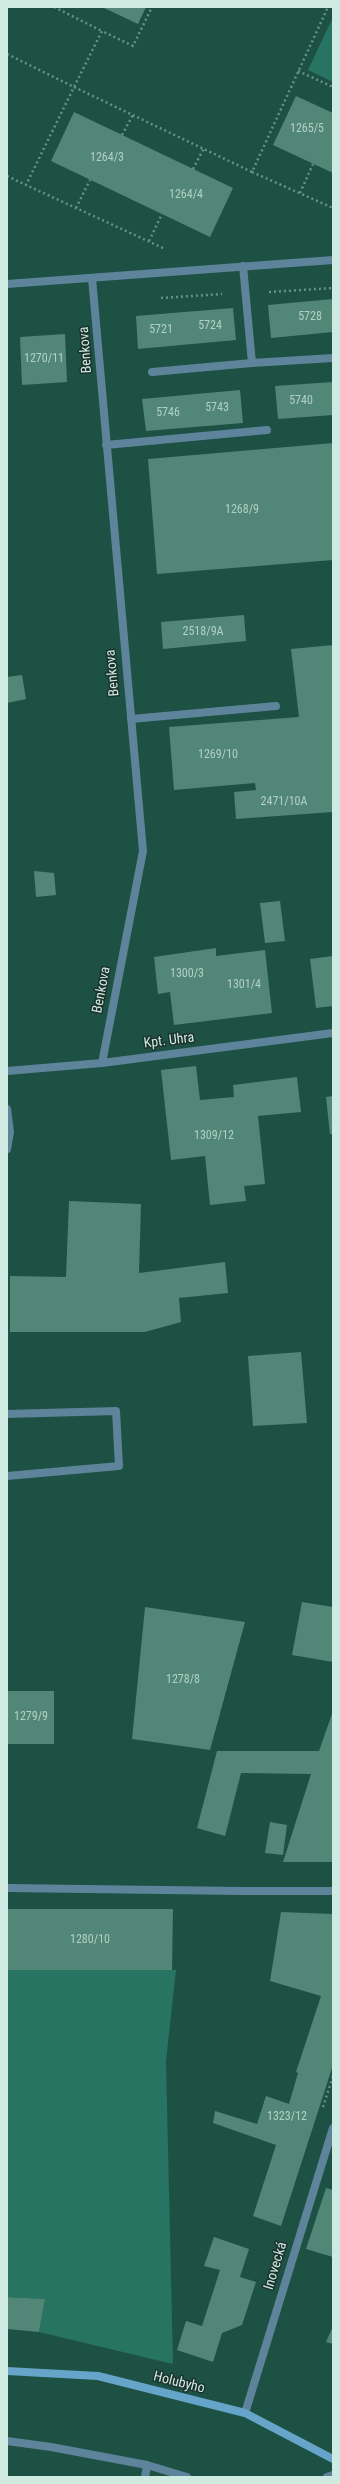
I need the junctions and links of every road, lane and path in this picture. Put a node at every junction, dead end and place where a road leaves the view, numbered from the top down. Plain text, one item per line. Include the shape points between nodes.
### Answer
1 (54, 7) edge
2 (152, 7) edge
3 (328, 7) edge
4 (102, 31) junction
5 (7, 54) edge
6 (298, 71) junction
7 (74, 87) junction
8 (333, 87) edge
9 (134, 113) junction
10 (122, 135) dead end
11 (204, 148) junction
12 (313, 164) dead end
13 (193, 169) dead end
14 (252, 172) junction
15 (7, 176) edge
16 (90, 180) dead end
17 (26, 185) junction
18 (300, 193) junction
19 (76, 208) junction
20 (333, 208) edge
21 (162, 214) dead end
22 (149, 242) junction
23 (168, 251) dead end
24 (333, 260) edge
25 (243, 266) junction
26 (92, 278) junction
27 (7, 284) edge
28 (333, 358) edge
29 (252, 363) junction
30 (152, 372) dead end
31 (267, 430) dead end
32 (106, 445) junction
33 (276, 706) dead end
34 (131, 719) junction
35 (333, 1033) edge
36 (102, 1062) junction
37 (7, 1071) edge
38 (7, 1109) edge
39 (7, 1149) edge
40 (7, 1414) edge
41 (7, 1476) edge
42 (7, 1888) edge
43 (333, 1891) edge
44 (333, 2128) edge
45 (7, 2371) edge
46 (245, 2413) junction
47 (7, 2441) edge
48 (333, 2459) edge
49 (147, 2465) junction
50 (333, 2475) edge
51 (146, 2477) edge
52 (187, 2477) edge
53 (327, 2477) edge

1 - 4 path
2 - 4 path via 133,46
3 - 6 path
4 - 7 path
5 - 7 path
6 - 8 path
6 - 14 path
7 - 9 path
7 - 17 path
9 - 10 path
9 - 11 path
11 - 13 path
11 - 14 path
12 - 18 path
14 - 18 path
15 - 17 path
16 - 19 path
17 - 19 path
18 - 20 path
19 - 22 path
21 - 22 path
22 - 23 path
24 - 25 street
25 - 26 street
25 - 29 street
26 - 27 street
26 - 32 street, Benkova
28 - 29 street
29 - 30 street
31 - 32 street
32 - 34 street, Benkova
33 - 34 street
34 - 36 street, Benkova via 143,851
35 - 36 street, Kpt. Uhra
36 - 37 street, Kpt. Uhra
38 - 39 street via 10,1132
40 - 41 street via 116,1411 119,1466
42 - 43 street
44 - 46 street, Inovecká
45 - 46 main road, Holubyho via 98,2376
46 - 48 main road, Holubyho
47 - 49 street
49 - 51 street
49 - 52 street
50 - 53 street

